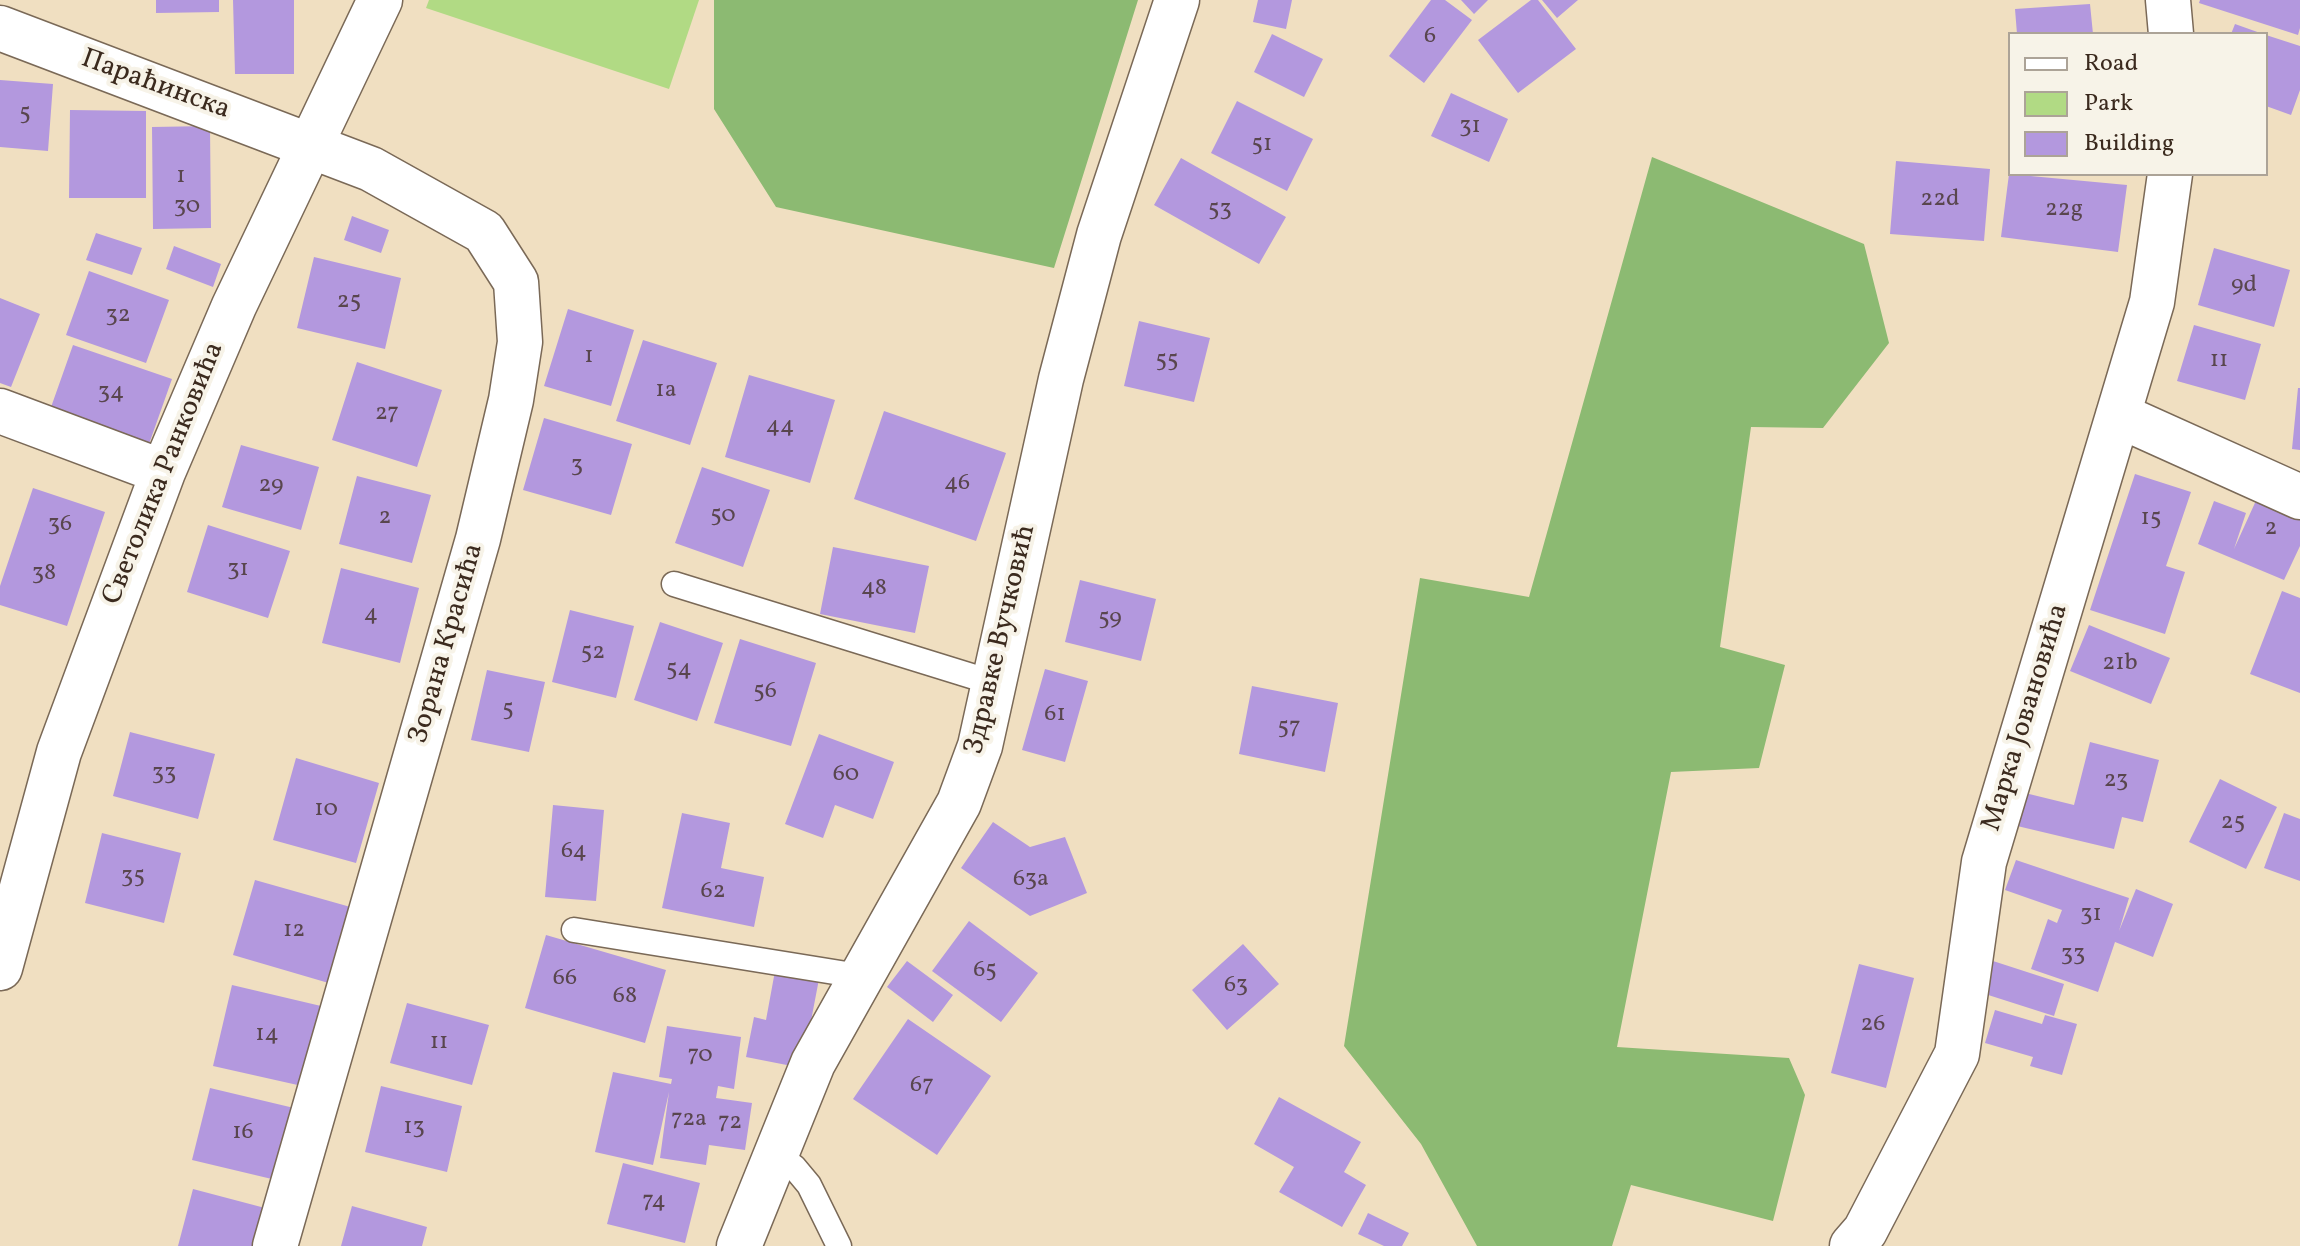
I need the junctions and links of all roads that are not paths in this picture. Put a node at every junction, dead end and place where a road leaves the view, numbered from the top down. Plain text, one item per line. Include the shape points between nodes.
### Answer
1 (380, 0) edge
2 (1177, 0) edge
3 (2168, 0) edge
4 (0, 28) edge
5 (2171, 32) edge
6 (310, 143) junction
7 (2170, 176) edge
8 (0, 411) edge
9 (2118, 415) junction
10 (163, 472) junction
11 (2300, 497) edge
12 (674, 584) dead end
13 (994, 683) junction
14 (574, 930) dead end
15 (2, 950) edge
16 (859, 976) junction
17 (777, 1154) junction
18 (275, 1246) edge
19 (739, 1246) edge
20 (839, 1246) edge
21 (1852, 1246) edge

1 - 6 street, Светолика Ранковића
2 - 13 street, Здравке Вучковић via 1099,235 1061,379
3 - 5 street
4 - 6 street, Параћинска
6 - 10 street, Светолика Ранковића
6 - 18 street, Зорана Красића via 431,199 484,232 516,282 520,342 478,539
7 - 9 street, Марка Јовановића via 2152,302
8 - 10 street
9 - 11 street
9 - 21 street, Марка Јовановића via 1984,862 1957,1054 1865,1231
10 - 15 street, Светолика Ранковића via 59,752
12 - 13 lane
13 - 16 street, Здравке Вучковић via 980,746 959,803
14 - 16 lane
16 - 17 street, Здравке Вучковић via 813,1063
17 - 19 street, Здравке Вучковић
17 - 20 lane via 809,1185

